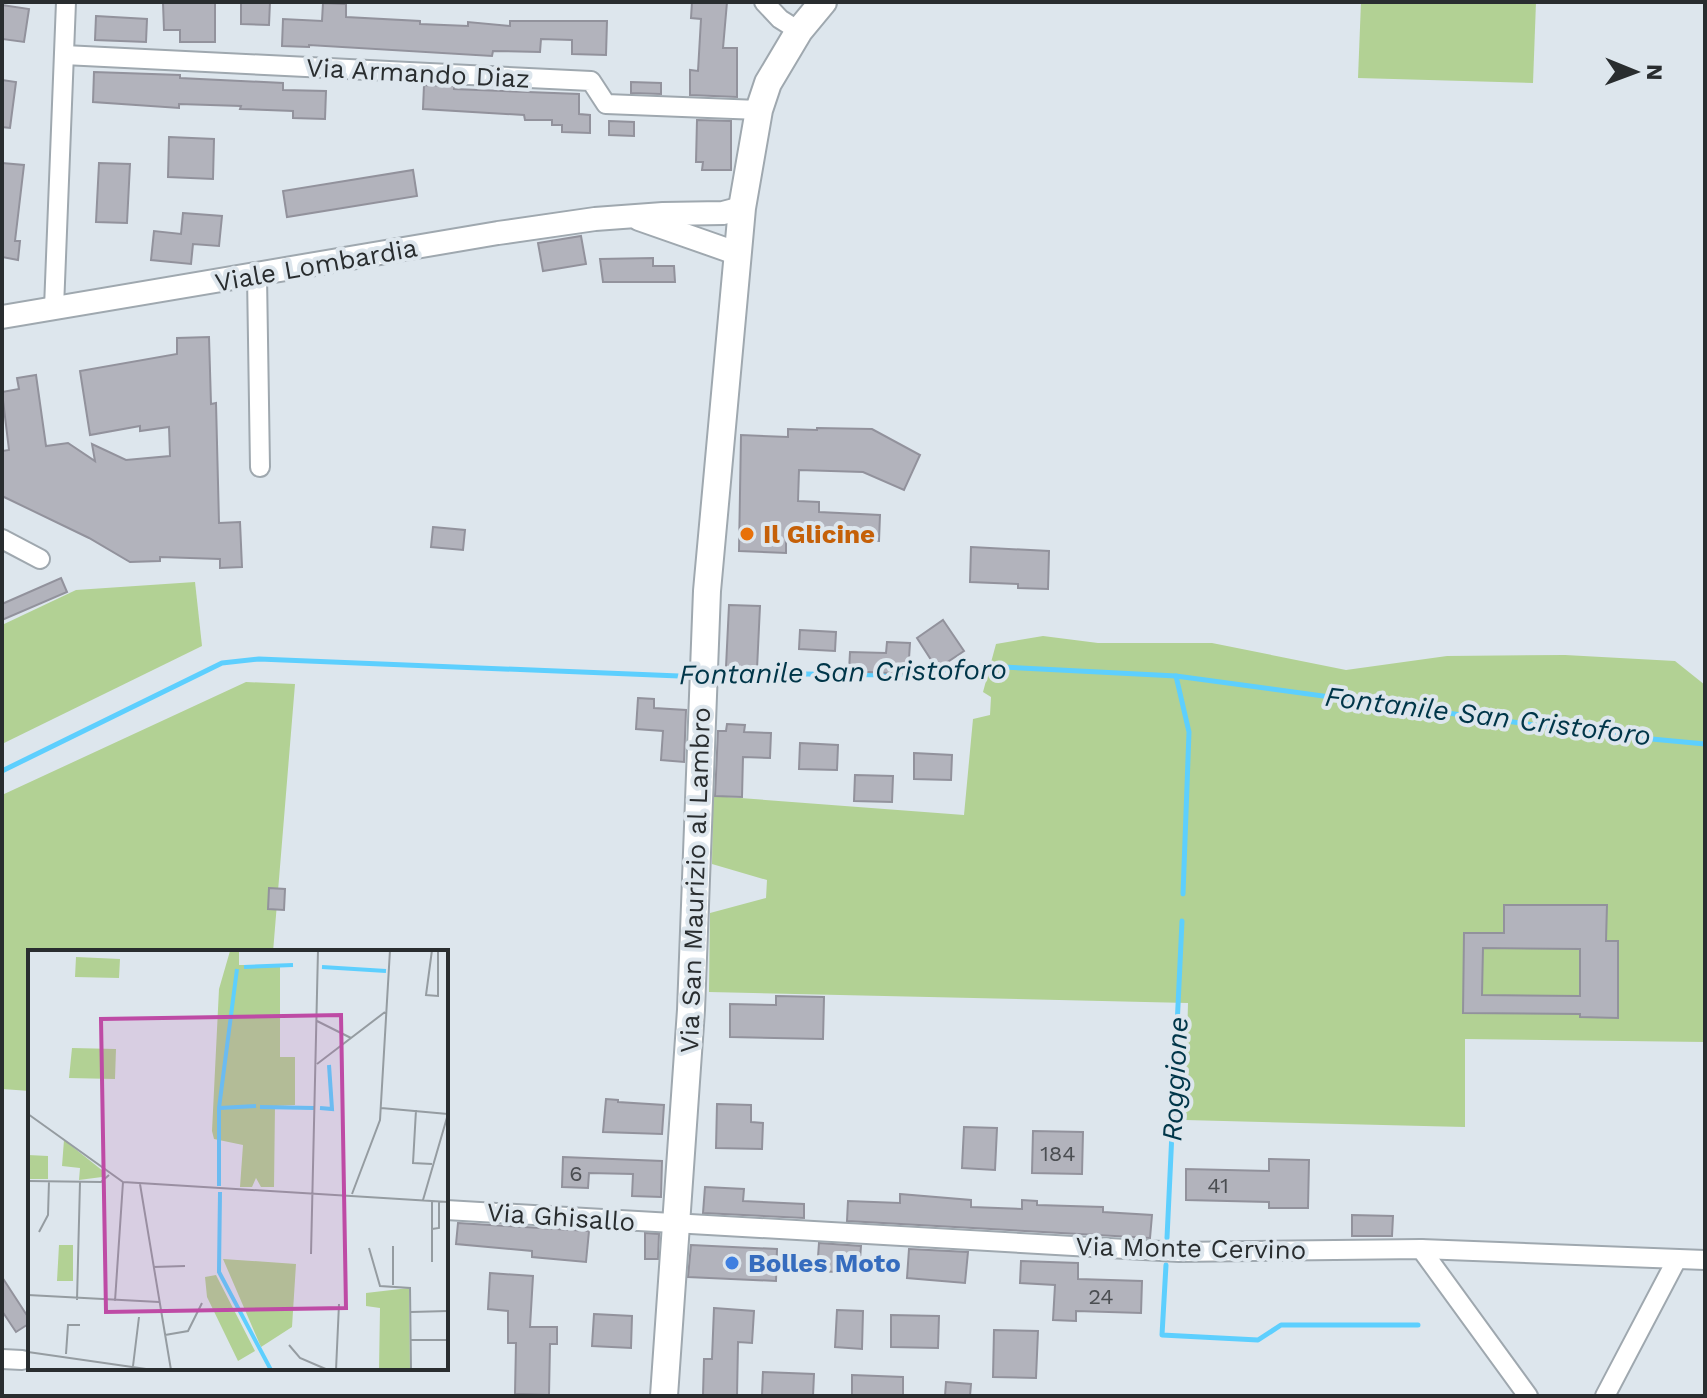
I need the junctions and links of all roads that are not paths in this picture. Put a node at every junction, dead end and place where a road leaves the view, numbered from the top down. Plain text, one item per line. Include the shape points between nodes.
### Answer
1 (66, 2) edge
2 (764, 2) edge
3 (816, 3) edge
4 (799, 31) junction
5 (64, 55) junction
6 (759, 110) junction
7 (742, 208) junction
8 (630, 216) junction
9 (736, 253) junction
10 (257, 276) junction
11 (54, 308) junction
12 (2, 317) edge
13 (260, 467) dead end
14 (2, 539) edge
15 (40, 559) dead end
16 (448, 1210) edge
17 (676, 1225) junction
18 (1421, 1249) junction
19 (1677, 1259) junction
20 (1705, 1260) edge
21 (2, 1359) edge
22 (22, 1360) dead end
23 (664, 1396) edge
24 (1528, 1396) edge
25 (1605, 1396) edge

1 - 5 street
2 - 4 street
3 - 4 main road, Via San Maurizio al Lambro
4 - 6 main road, Via San Maurizio al Lambro via 768,83
5 - 6 street, Via Armando Diaz via 591,81 606,104
5 - 11 street
6 - 7 main road, Via San Maurizio al Lambro
7 - 8 street, Viale Lombardia
7 - 9 main road, Via San Maurizio al Lambro
8 - 9 street, Viale Lombardia
8 - 10 street, Viale Lombardia via 498,233
9 - 17 main road, Via San Maurizio al Lambro via 707,591 691,1010
10 - 11 street, Viale Lombardia
10 - 13 street
11 - 12 street, Viale Lombardia
14 - 15 street
16 - 17 street, Via Ghisallo
17 - 18 street, Via Monte Cervino via 1171,1252
17 - 23 main road, Via San Maurizio al Lambro
18 - 19 street, Via Monte Cervino
18 - 24 street
19 - 20 street, Via Monte Cervino
19 - 25 street
21 - 22 street

